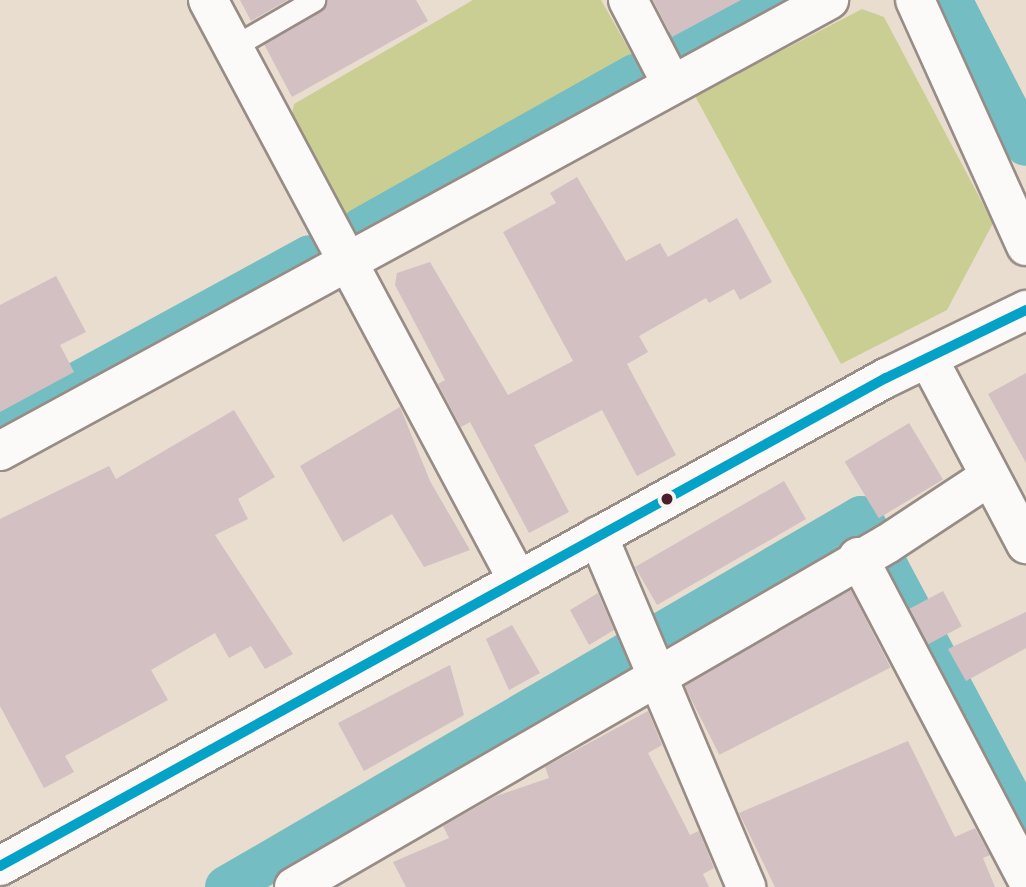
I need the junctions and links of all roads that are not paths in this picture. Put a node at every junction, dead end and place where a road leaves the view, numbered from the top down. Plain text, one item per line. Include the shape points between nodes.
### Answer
1 (208, 0) edge
2 (314, 0) edge
3 (628, 0) edge
4 (829, 0) edge
5 (915, 0) edge
6 (233, 47) junction
7 (670, 81) junction
8 (1026, 246) edge
9 (349, 262) junction
10 (1026, 310) edge
11 (930, 362) junction
12 (0, 451) edge
13 (990, 476) junction
14 (598, 536) junction
15 (1026, 544) edge
16 (871, 552) junction
17 (517, 579) junction
18 (656, 669) junction
19 (0, 866) edge
20 (353, 872) edge
21 (1026, 877) edge
22 (294, 887) edge
23 (746, 887) edge

1 - 6 street
2 - 6 lane
3 - 7 street
4 - 7 street
5 - 8 street
6 - 9 street
7 - 9 street
9 - 12 street
9 - 17 street
10 - 11 street
11 - 13 street
11 - 14 street via 886,378
13 - 15 street
13 - 16 street
14 - 17 street
14 - 18 street
16 - 18 street
16 - 21 street
17 - 19 street
18 - 20 street
18 - 23 street
20 - 22 street

